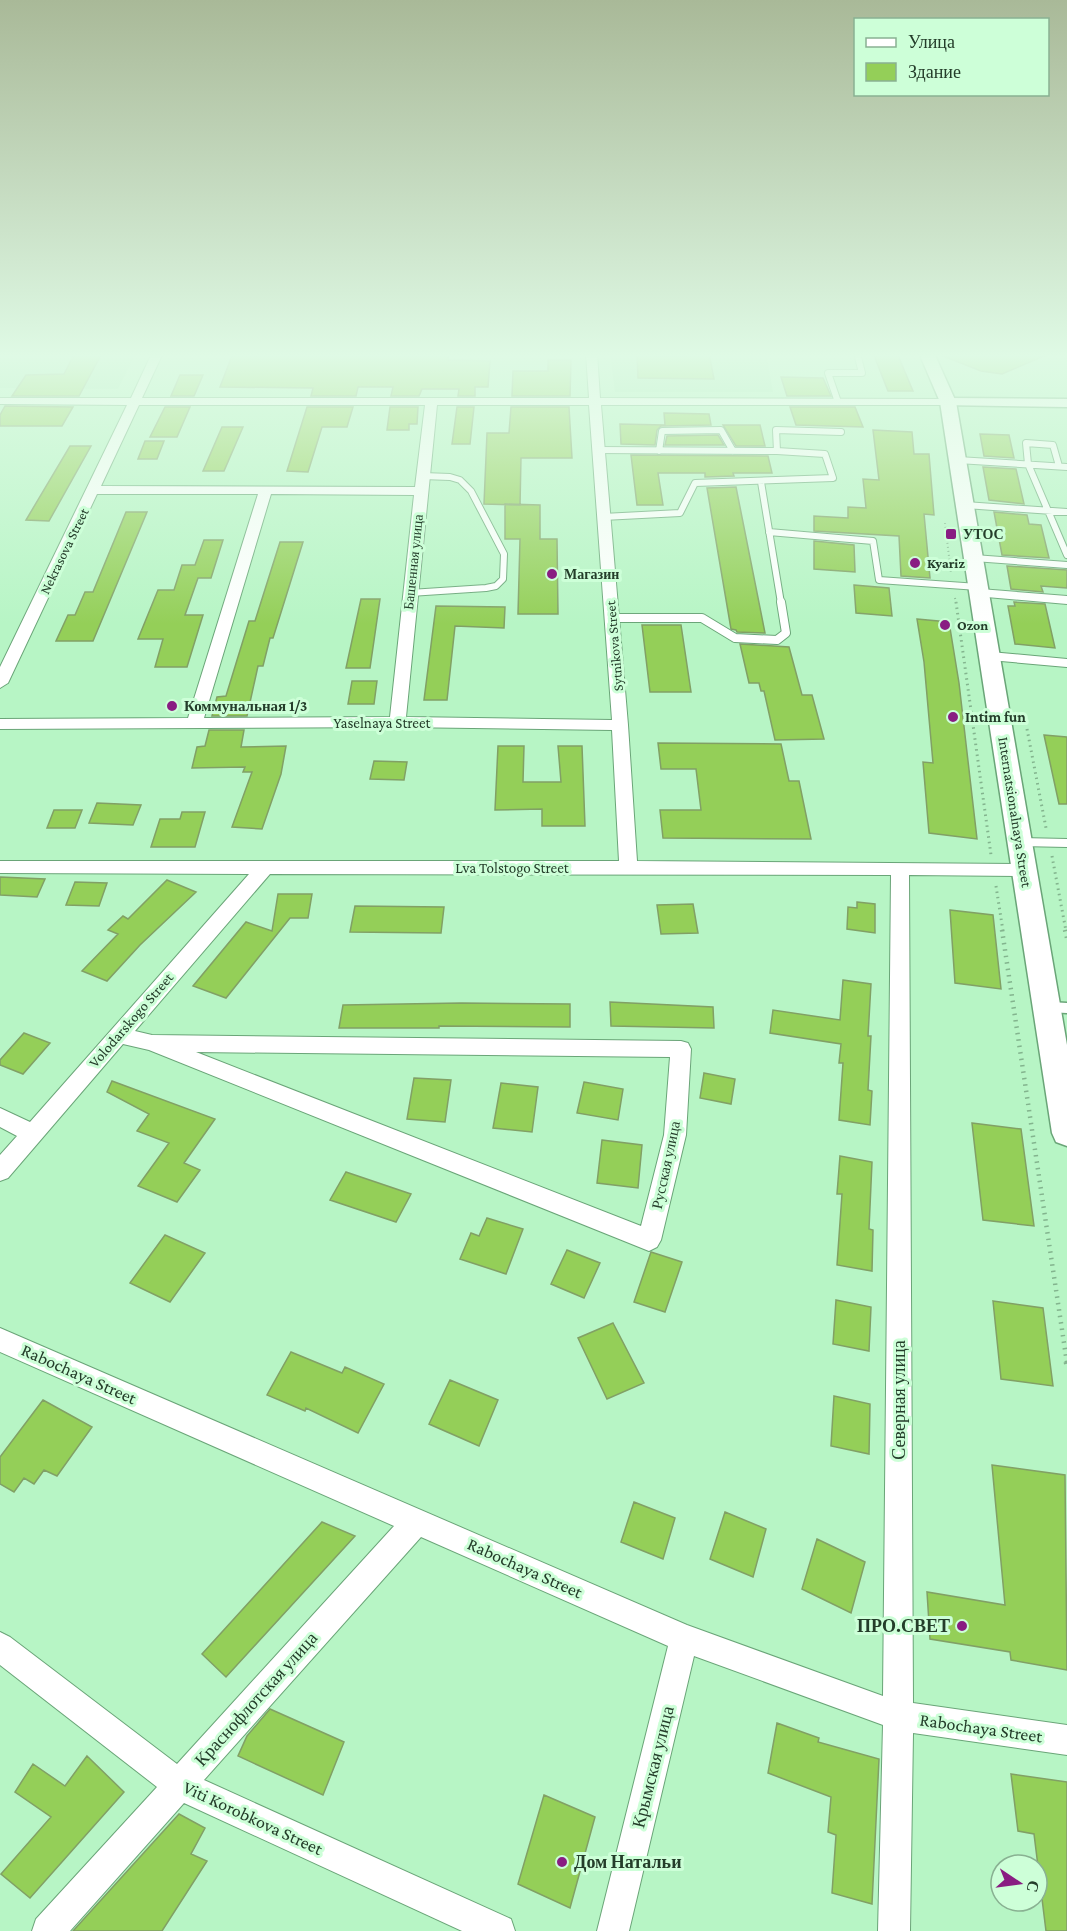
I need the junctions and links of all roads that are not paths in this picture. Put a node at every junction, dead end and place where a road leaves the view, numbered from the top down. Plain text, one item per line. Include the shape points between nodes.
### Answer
1 (115, 443) edge
2 (427, 443) edge
3 (597, 443) edge
4 (660, 443) edge
5 (728, 443) edge
6 (777, 443) edge
7 (955, 443) edge
8 (1026, 443) edge
9 (1028, 443) edge
10 (598, 450) junction
11 (659, 451) junction
12 (733, 451) junction
13 (777, 451) junction
14 (958, 460) junction
15 (1028, 464) junction
16 (1059, 466) junction
17 (1067, 467) edge
18 (423, 476) junction
19 (761, 482) junction
20 (93, 490) junction
21 (266, 491) junction
22 (420, 491) junction
23 (965, 505) junction
24 (1048, 511) junction
25 (1067, 512) edge
26 (603, 517) junction
27 (769, 532) junction
28 (1067, 555) edge
29 (974, 558) junction
30 (1067, 565) edge
31 (979, 590) junction
32 (410, 593) junction
33 (1067, 600) edge
34 (611, 618) junction
35 (990, 656) junction
36 (1067, 663) edge
37 (0, 683) edge
38 (398, 722) junction
39 (0, 724) edge
40 (194, 724) junction
41 (620, 725) junction
42 (1020, 842) junction
43 (1067, 843) edge
44 (0, 867) edge
45 (628, 868) junction
46 (900, 868) junction
47 (264, 869) junction
48 (1025, 870) junction
49 (1057, 1007) edge
50 (117, 1035) junction
51 (152, 1043) junction
52 (0, 1117) edge
53 (1067, 1133) edge
54 (33, 1134) junction
55 (0, 1171) edge
56 (0, 1340) edge
57 (417, 1521) junction
58 (684, 1638) junction
59 (0, 1647) edge
60 (898, 1716) junction
61 (1067, 1740) edge
62 (179, 1785) junction
63 (48, 1931) edge
64 (499, 1931) edge
65 (613, 1931) edge
66 (894, 1931) edge

1 - 20 street, Nekrasova Street
2 - 18 street, Башенная улица
3 - 10 street, Sytnikova Street
4 - 11 lane
5 - 12 lane
6 - 13 lane
7 - 14 main road, Internatsionalnaya Street
8 - 15 lane
9 - 16 lane via 1053,445
10 - 11 lane
10 - 26 street, Sytnikova Street
11 - 12 lane
12 - 13 lane
13 - 19 lane via 825,454 833,478
14 - 15 lane
14 - 23 main road, Internatsionalnaya Street
15 - 16 lane
15 - 24 lane
16 - 17 lane
18 - 22 street, Башенная улица
18 - 32 lane via 460,480 471,491 504,554 503,579 486,588
19 - 26 lane via 695,483 680,513
19 - 27 lane
20 - 21 street
20 - 37 street, Nekrasova Street
21 - 22 street
21 - 40 street
22 - 32 street, Башенная улица
23 - 24 lane
23 - 29 main road, Internatsionalnaya Street
24 - 25 lane
24 - 28 lane
26 - 34 street, Sytnikova Street
27 - 31 lane via 873,541 879,580
27 - 34 lane via 786,633 777,639 735,638 702,618
29 - 30 lane
29 - 31 main road, Internatsionalnaya Street
31 - 33 street
31 - 35 main road, Internatsionalnaya Street
32 - 38 street, Башенная улица
34 - 41 street, Sytnikova Street
35 - 36 lane
35 - 42 main road, Internatsionalnaya Street
38 - 40 street, Yaselnaya Street
38 - 41 street, Yaselnaya Street
39 - 40 street, Yaselnaya Street
41 - 45 street, Sytnikova Street
42 - 43 lane
42 - 48 main road, Internatsionalnaya Street
44 - 47 street, Lva Tolstogo Street
45 - 46 street, Lva Tolstogo Street
45 - 47 street, Lva Tolstogo Street
46 - 48 street, Lva Tolstogo Street
46 - 60 street, Северная улица
47 - 50 street, Volodarskogo Street
48 - 49 main road, Internatsionalnaya Street
49 - 53 main road, Internatsionalnaya Street
50 - 51 street, Русская улица
50 - 54 street, Volodarskogo Street
51 - 51 street, Русская улица via 681,1049 675,1135 649,1240
52 - 54 street
54 - 55 street, Volodarskogo Street
56 - 57 street, Rabochaya Street
57 - 58 street, Rabochaya Street
57 - 62 street, Краснофлотская улица
58 - 60 street, Rabochaya Street
58 - 65 street, Крымская улица
59 - 62 street, Viti Korobkova Street
60 - 61 street, Rabochaya Street
60 - 66 street, Северная улица
62 - 63 street, Краснофлотская улица
62 - 64 street, Viti Korobkova Street

